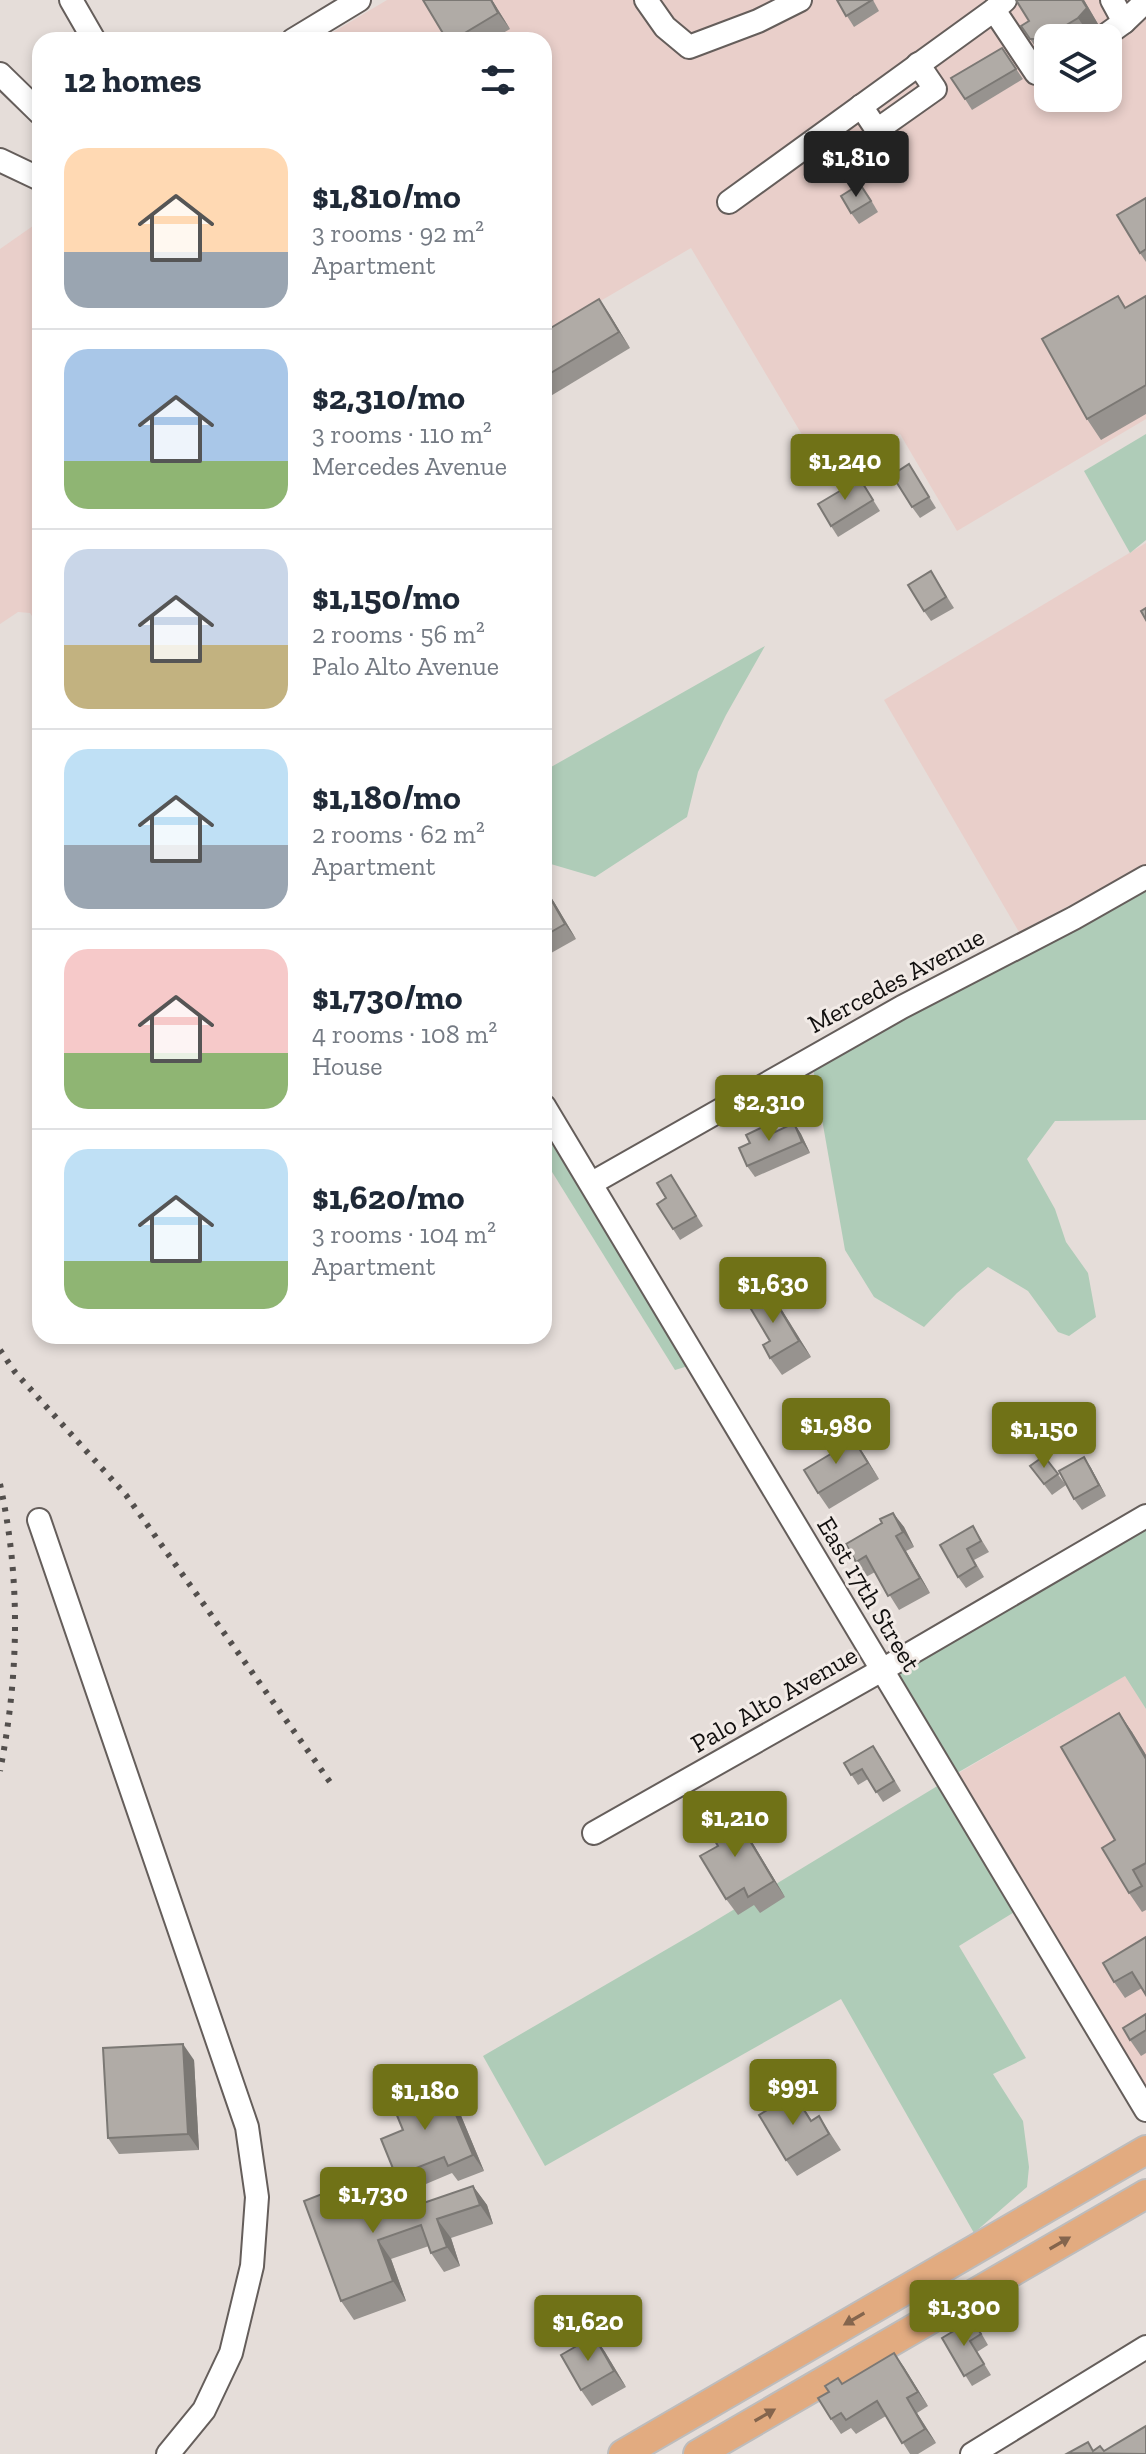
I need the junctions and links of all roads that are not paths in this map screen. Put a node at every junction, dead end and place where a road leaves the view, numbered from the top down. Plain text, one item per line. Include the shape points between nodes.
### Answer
1 (71, 0) edge
2 (359, 0) edge
3 (646, 0) edge
4 (800, 0) edge
5 (1112, 0) edge
6 (1146, 1) edge
7 (1000, 5) edge
8 (774, 6) edge
9 (1124, 22) junction
10 (1121, 24) edge
11 (89, 32) edge
12 (306, 32) edge
13 (1034, 69) edge
14 (0, 74) edge
15 (32, 105) edge
16 (0, 160) edge
17 (32, 175) edge
18 (729, 202) dead end
19 (1146, 877) edge
20 (552, 1119) edge
21 (592, 1183) junction
22 (1146, 1516) edge
23 (39, 1520) dead end
24 (882, 1670) junction
25 (594, 1833) dead end
26 (1146, 2110) edge
27 (1146, 2150) edge
28 (1146, 2194) edge
29 (1146, 2347) edge
30 (168, 2454) edge
31 (623, 2454) edge
32 (698, 2454) edge
33 (972, 2454) edge

1 - 11 street
2 - 12 street
3 - 8 street via 665,27 689,47
4 - 8 street
5 - 9 street
6 - 9 street
7 - 13 street
7 - 18 street
9 - 10 street
14 - 15 street
16 - 17 street
19 - 21 street, Mercedes Avenue via 902,1007
20 - 21 street, East 17th Street
21 - 24 street, East 17th Street
22 - 24 street, Palo Alto Avenue
23 - 30 street via 247,2127 257,2197 252,2266 231,2353 204,2410
24 - 25 street, Palo Alto Avenue
24 - 26 street, East 17th Street
27 -> 31 main road
32 -> 28 main road
29 - 33 street

